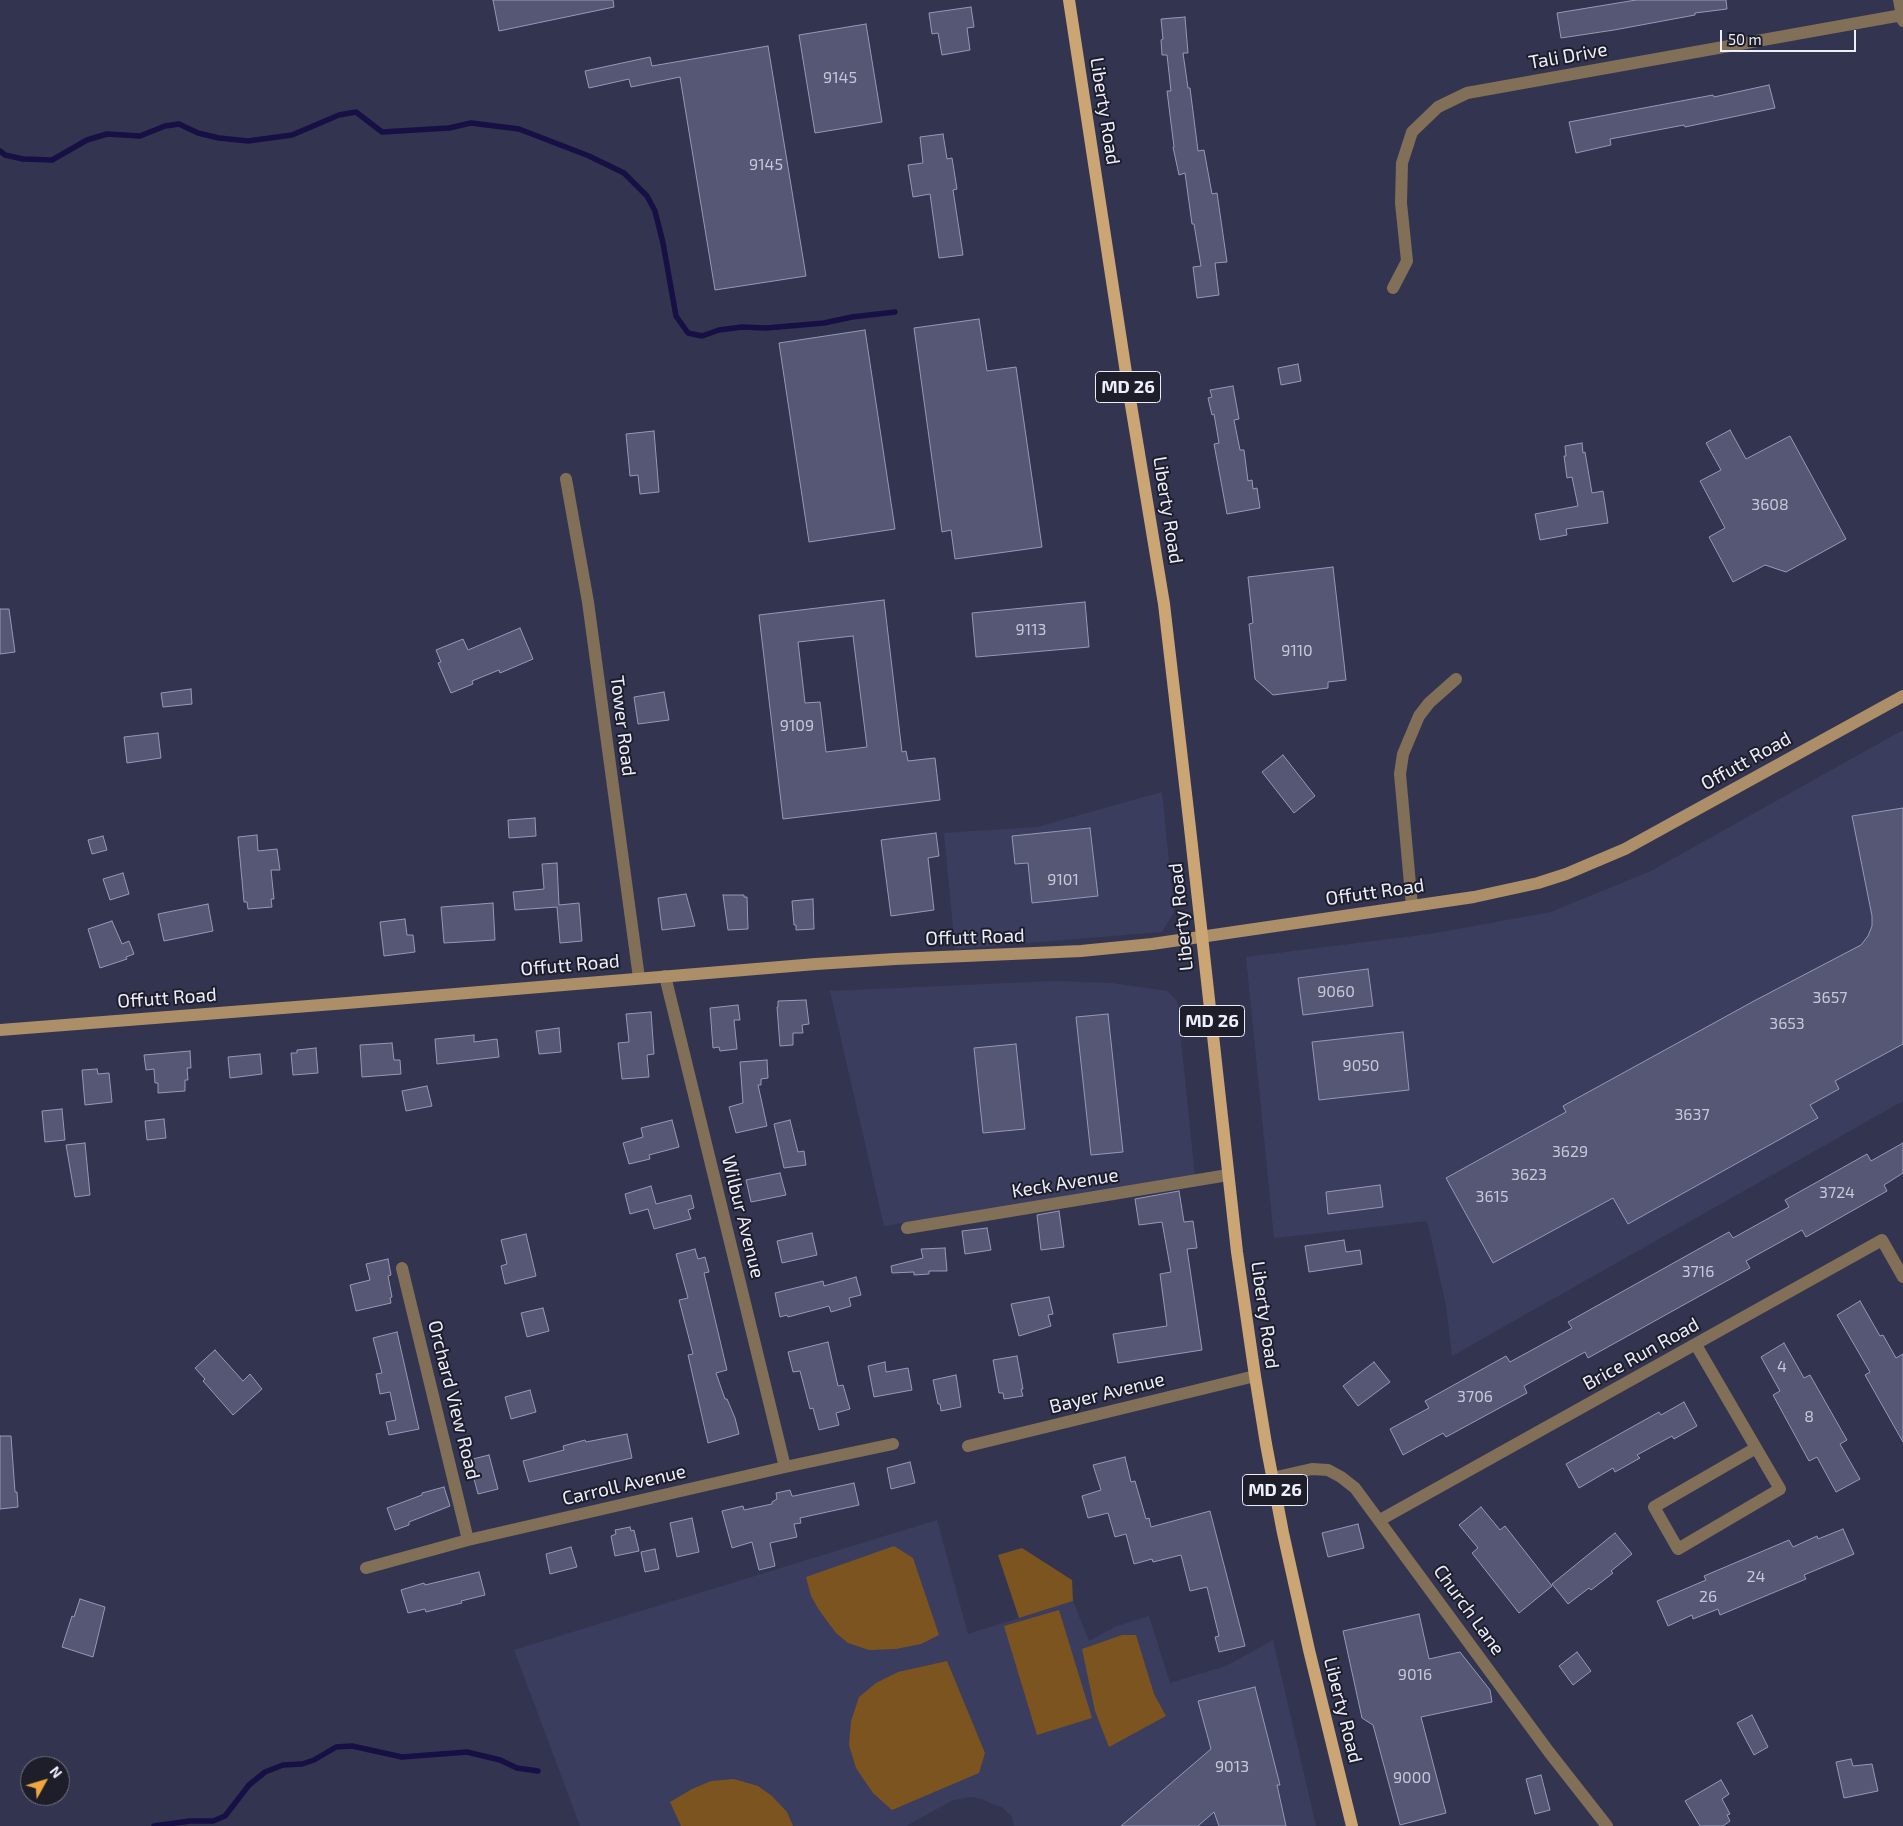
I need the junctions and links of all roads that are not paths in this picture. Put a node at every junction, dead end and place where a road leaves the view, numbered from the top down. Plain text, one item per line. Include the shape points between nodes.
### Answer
1 (1069, 0) edge
2 (1899, 0) edge
3 (1902, 18) edge
4 (1393, 288) dead end
5 (566, 479) dead end
6 (1456, 679) dead end
7 (1903, 696) edge
8 (1412, 906) junction
9 (1202, 936) junction
10 (665, 976) junction
11 (639, 978) junction
12 (0, 1030) edge
13 (1228, 1175) junction
14 (907, 1228) dead end
15 (402, 1268) dead end
16 (1903, 1277) edge
17 (1696, 1345) junction
18 (1255, 1376) junction
19 (893, 1444) dead end
20 (968, 1446) dead end
21 (1756, 1448) junction
22 (785, 1467) junction
23 (1272, 1478) junction
24 (1380, 1520) junction
25 (468, 1540) junction
26 (366, 1568) dead end
27 (1352, 1826) edge
28 (1606, 1826) edge

1 - 9 main road, Liberty Road / MD 26 via 1163,597
2 - 3 street
3 - 4 street, Tali Drive via 1467,93 1438,107 1412,132 1402,163 1400,202 1407,261
5 - 11 street, Tower Road via 588,602
6 - 8 street via 1418,716 1403,754 1400,774
7 - 8 street, Offutt Road via 1597,862 1538,883
8 - 9 street, Offutt Road
9 - 10 street, Offutt Road via 1081,951 894,959
9 - 13 main road, Liberty Road / MD 26
10 - 11 street, Offutt Road
10 - 22 street, Wilbur Avenue
11 - 12 street, Offutt Road
13 - 14 street, Keck Avenue
13 - 18 main road, Liberty Road / MD 26
15 - 25 street, Orchard View Road
16 - 17 street, Brice Run Road via 1882,1240
17 - 21 street
17 - 24 street, Brice Run Road
18 - 20 street, Bayer Avenue
18 - 23 main road, Liberty Road / MD 26
19 - 22 street, Carroll Avenue
21 - 21 street via 1780,1489 1678,1549 1654,1507
22 - 25 street, Carroll Avenue
23 - 24 street, Church Lane via 1312,1469 1328,1470 1355,1488
23 - 27 main road, Liberty Road / MD 26
24 - 28 street, Church Lane
25 - 26 street, Carroll Avenue

